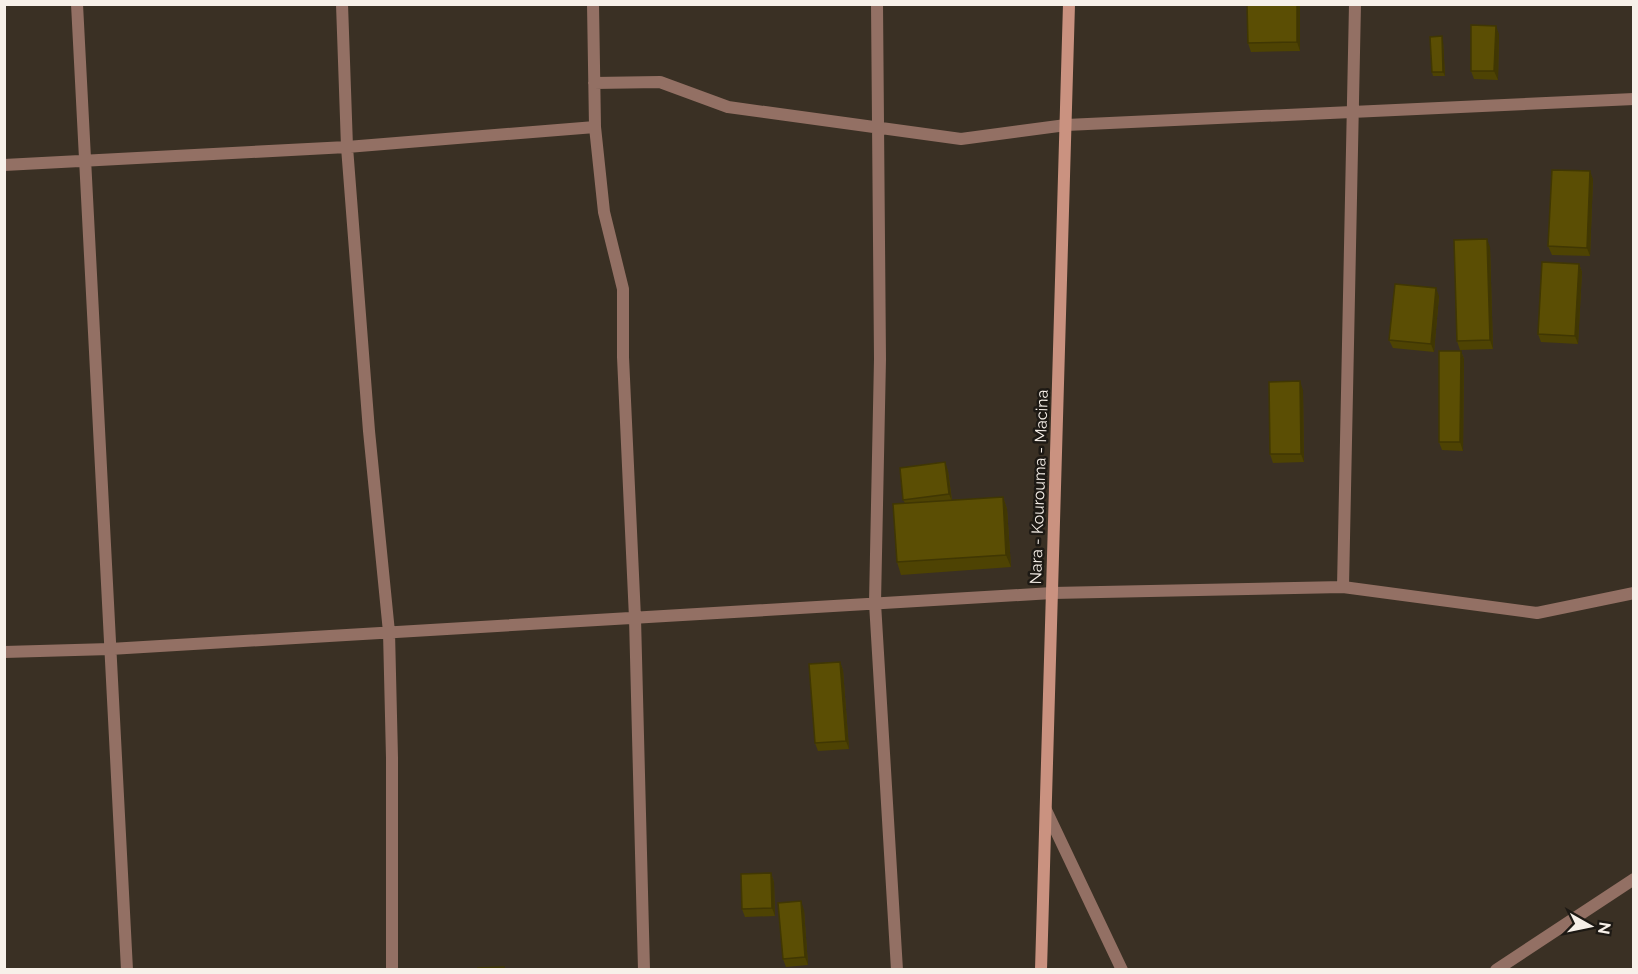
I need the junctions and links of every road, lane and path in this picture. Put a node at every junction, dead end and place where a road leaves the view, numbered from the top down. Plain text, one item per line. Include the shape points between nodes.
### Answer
1 (77, 4) edge
2 (342, 4) edge
3 (593, 4) edge
4 (877, 4) edge
5 (1069, 4) edge
6 (1355, 4) edge
7 (594, 83) junction
8 (1634, 99) edge
9 (1353, 112) junction
10 (1066, 125) junction
11 (595, 128) junction
12 (878, 129) junction
13 (346, 147) junction
14 (84, 160) junction
15 (4, 165) edge
16 (1343, 587) junction
17 (1052, 593) junction
18 (1634, 593) edge
19 (875, 603) junction
20 (635, 618) junction
21 (389, 632) junction
22 (110, 649) junction
23 (4, 652) edge
24 (1046, 810) junction
25 (1634, 879) edge
26 (127, 969) edge
27 (392, 969) edge
28 (644, 969) edge
29 (897, 969) edge
30 (1041, 969) edge
31 (1122, 969) edge
32 (1496, 969) edge

1 - 14 street
2 - 13 street
3 - 7 street
4 - 12 street
5 - 10 main road, Nara - Kourouma - Macina
6 - 9 street
7 - 11 street
7 - 12 street via 660,82 728,107
8 - 9 street
9 - 10 street
9 - 16 street
10 - 12 street via 961,139
10 - 17 main road, Nara - Kourouma - Macina
11 - 13 street
11 - 20 street via 604,212 623,289
12 - 19 street via 880,359
13 - 14 street
13 - 21 street
14 - 15 street
14 - 22 street
16 - 17 street
16 - 18 street via 1537,613
17 - 19 street
17 - 24 main road, Nara - Kourouma - Macina
19 - 20 street
19 - 29 street
20 - 21 street
20 - 28 street
21 - 22 street
21 - 27 street
22 - 23 street
22 - 26 street
24 - 30 main road, Nara - Kourouma - Macina
24 - 31 street
25 - 32 street

